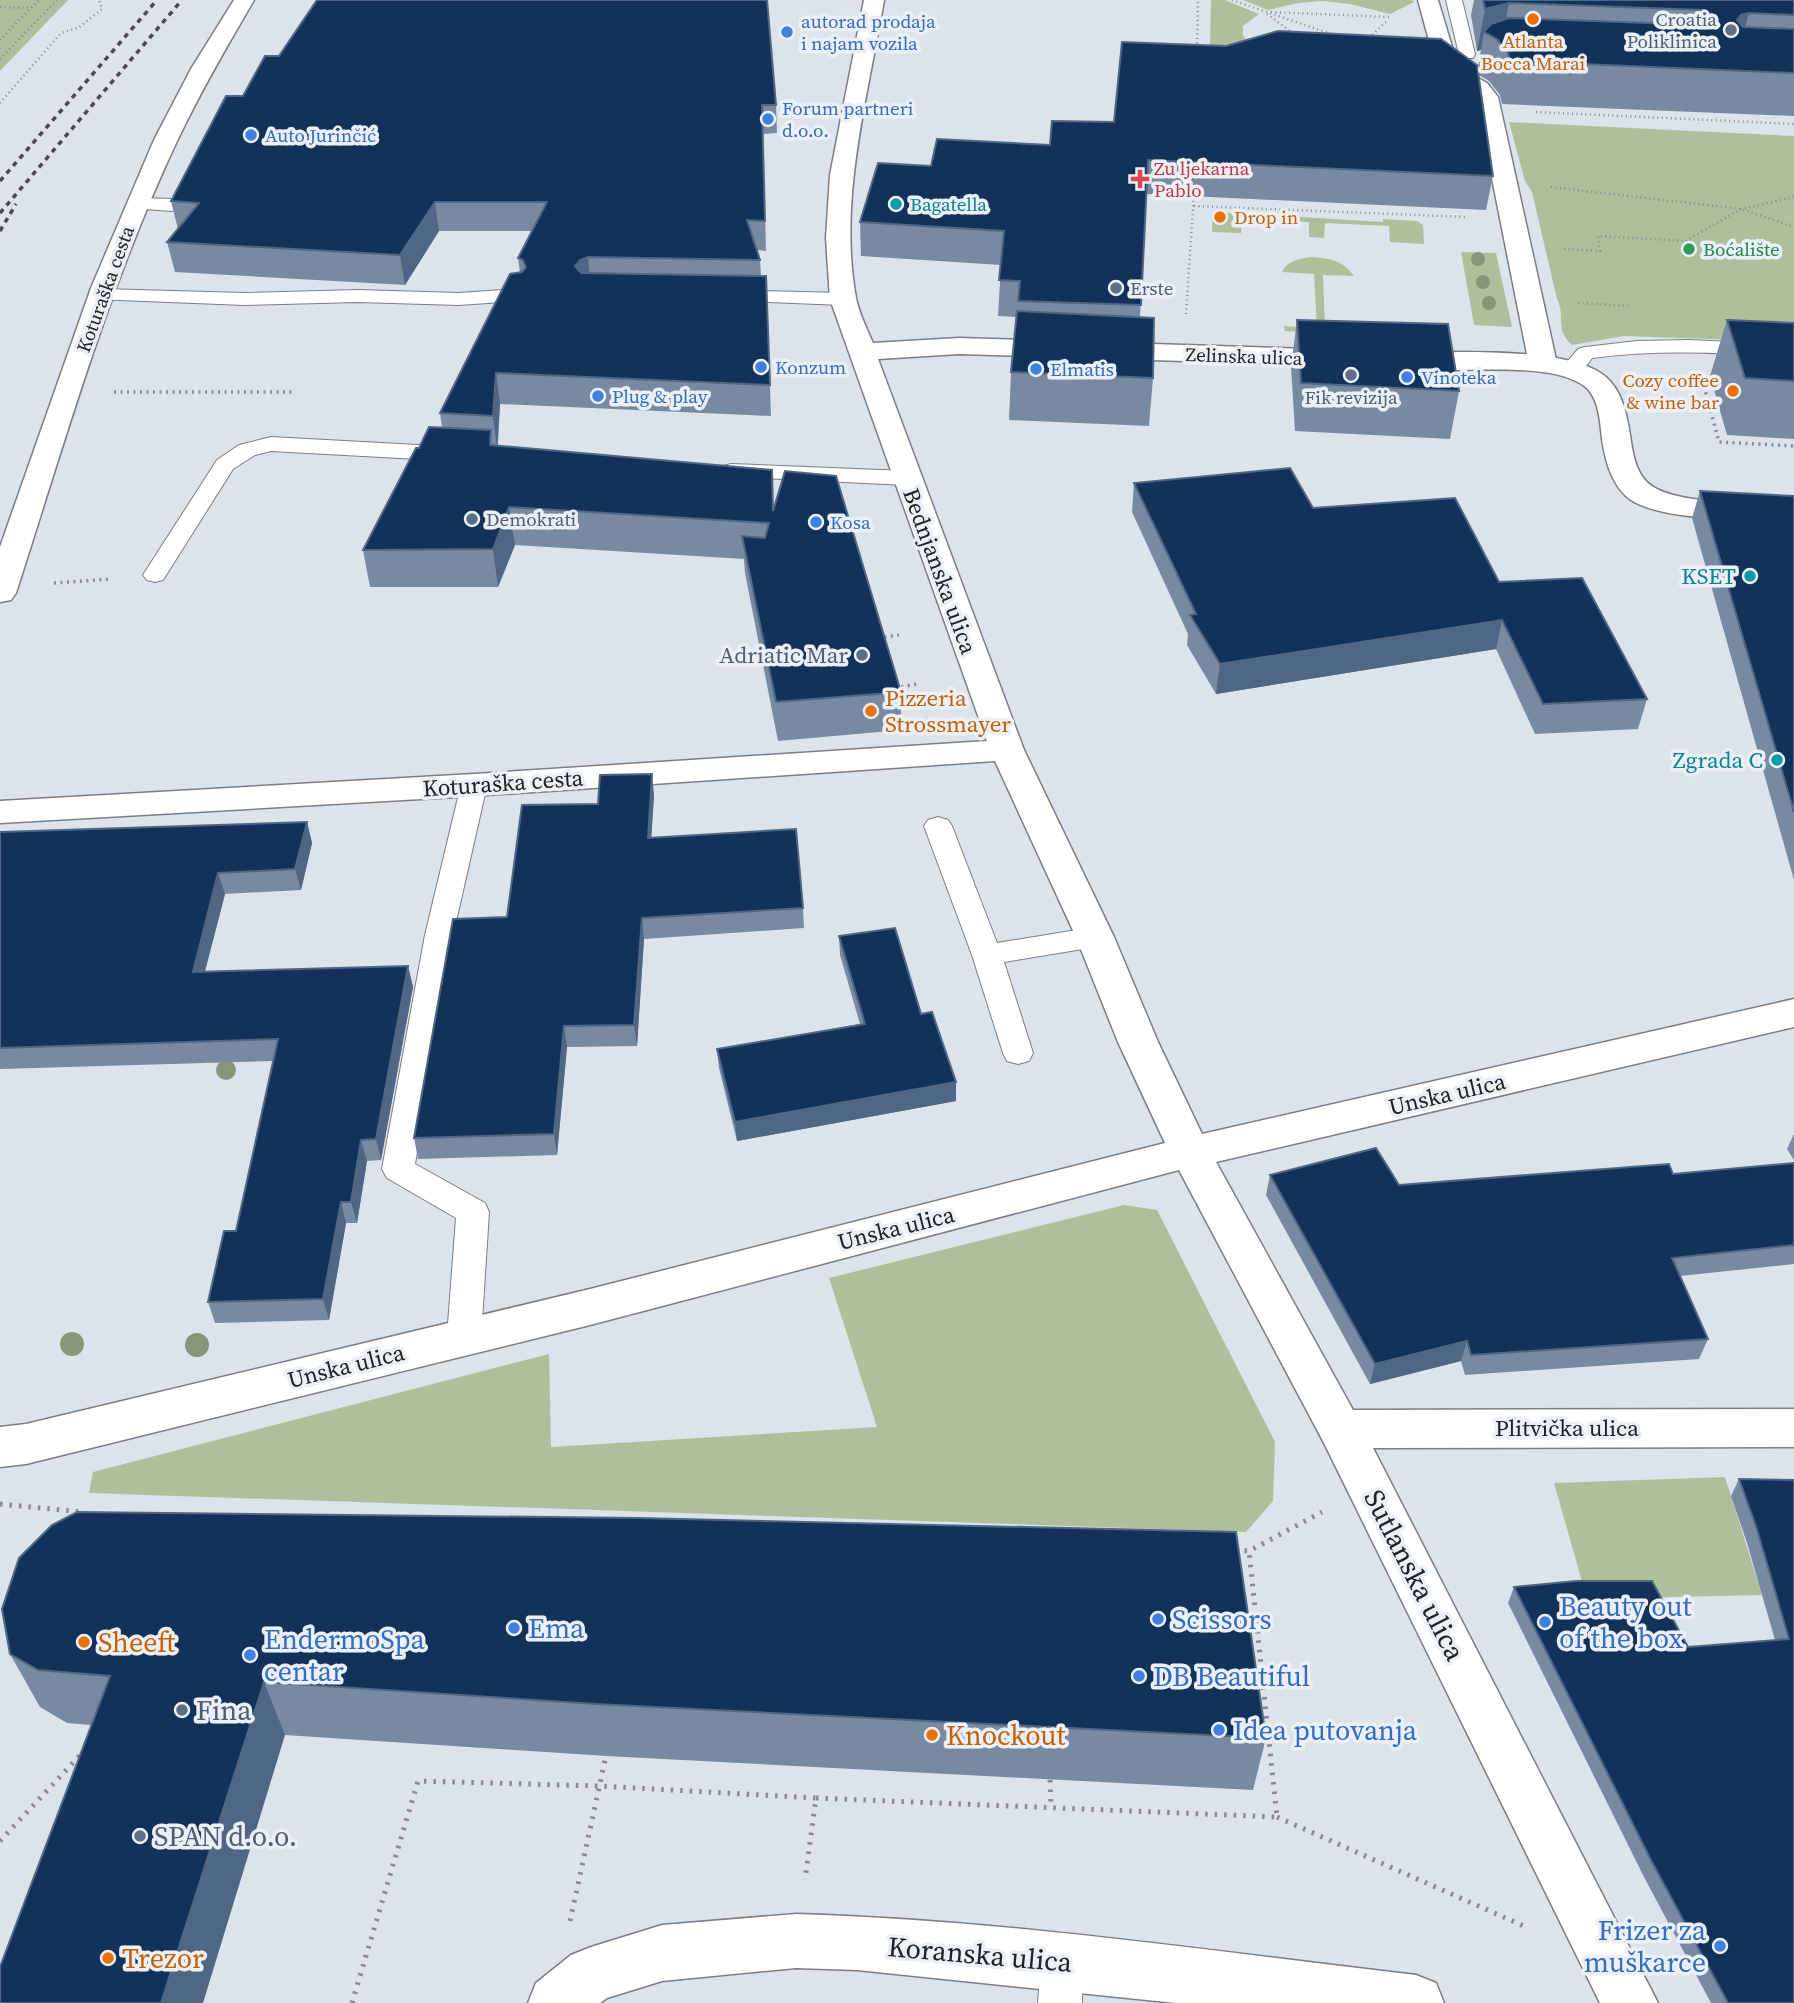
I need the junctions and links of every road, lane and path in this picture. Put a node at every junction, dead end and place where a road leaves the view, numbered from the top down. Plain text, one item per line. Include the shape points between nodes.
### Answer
1 (39, 0) edge
2 (57, 0) edge
3 (99, 0) edge
4 (244, 0) edge
5 (874, 0) edge
6 (1198, 0) edge
7 (1232, 0) edge
8 (1428, 0) edge
9 (1454, 0) edge
10 (0, 7) edge
11 (31, 8) junction
12 (1264, 12) junction
13 (1294, 34) edge
14 (1337, 36) edge
15 (0, 40) edge
16 (1362, 45) edge
17 (1196, 55) edge
18 (0, 59) edge
19 (1459, 79) junction
20 (0, 103) edge
21 (1490, 110) junction
22 (1794, 124) edge
23 (1506, 183) junction
24 (1194, 192) edge
25 (1794, 197) edge
26 (137, 204) junction
27 (172, 205) dead end
28 (1194, 206) junction
29 (1425, 207) edge
30 (1741, 209) junction
31 (1427, 215) junction
32 (1513, 218) junction
33 (1794, 227) edge
34 (1518, 247) junction
35 (1186, 292) dead end
36 (101, 295) junction
37 (518, 295) edge
38 (711, 296) edge
39 (843, 299) junction
40 (1686, 346) junction
41 (1794, 351) edge
42 (862, 352) junction
43 (1717, 363) dead end
44 (1543, 364) junction
45 (1794, 367) edge
46 (1573, 368) junction
47 (187, 384) dead end
48 (122, 391) dead end
49 (181, 391) junction
50 (292, 392) dead end
51 (1794, 446) edge
52 (472, 455) edge
53 (715, 470) edge
54 (906, 478) junction
55 (1794, 512) edge
56 (155, 575) joint
57 (51, 583) dead end
58 (0, 593) edge
59 (899, 635) dead end
60 (874, 639) edge
61 (917, 684) dead end
62 (887, 689) edge
63 (1007, 750) junction
64 (474, 785) junction
65 (0, 812) edge
66 (938, 825) dead end
67 (1095, 937) junction
68 (987, 956) junction
69 (1794, 1013) edge
70 (1018, 1053) dead end
71 (1190, 1152) junction
72 (464, 1338) junction
73 (1794, 1428) edge
74 (1340, 1429) junction
75 (0, 1447) edge
76 (0, 1504) edge
77 (1329, 1508) dead end
78 (89, 1513) edge
79 (1222, 1550) edge
80 (1249, 1550) junction
81 (89, 1745) edge
82 (606, 1756) edge
83 (1050, 1780) edge
84 (599, 1786) junction
85 (816, 1798) junction
86 (1051, 1808) junction
87 (1277, 1817) junction
88 (0, 1841) edge
89 (804, 1888) dead end
90 (569, 1926) dead end
91 (1529, 1928) dead end
92 (1061, 1982) edge
93 (352, 2003) edge
94 (555, 2003) edge
95 (1416, 2003) edge
96 (1630, 2003) edge

1 - 11 path
2 - 18 path
3 - 20 path via 102,9 78,28 61,33
4 - 26 street, Koturaška cesta via 188,93
5 - 39 street, Bednjanska ulica via 842,174 839,237
6 - 17 path
7 - 12 path
8 - 19 street via 1448,70
9 - 19 lane via 1475,55
10 - 11 path
11 - 15 path
12 - 13 path
12 - 14 path
12 - 16 path via 1391,17
19 - 21 street via 1479,88
21 - 22 path
21 - 23 street
23 - 30 path
23 - 32 street
24 - 28 path
25 - 30 path
26 - 27 lane
26 - 36 street, Koturaška cesta
28 - 31 path
28 - 35 path
29 - 31 path
30 - 33 path
30 - 34 path via 1684,242 1598,236 1600,251
31 - 32 path
32 - 34 street
34 - 44 street
36 - 37 lane via 458,299
36 - 58 street, Koturaška cesta
38 - 39 lane
39 - 42 street, Bednjanska ulica
40 - 41 lane
40 - 46 lane via 1626,346 1584,353
40 - 51 path via 1700,373 1719,442
42 - 44 street, Zelinska ulica via 959,346 1184,349
42 - 54 street, Bednjanska ulica
43 - 45 lane
44 - 46 street, Zelinska ulica
46 - 55 street, Zelinska ulica via 1593,379 1606,394 1621,466 1642,494 1674,504
47 - 49 path
48 - 49 path
49 - 50 path
52 - 56 lane via 271,444 247,450 225,465
53 - 54 lane
54 - 63 street, Bednjanska ulica
56 - 57 path
59 - 60 path
61 - 62 path
63 - 64 street, Koturaška cesta
63 - 67 street, Bednjanska ulica
64 - 65 street, Koturaška cesta
64 - 72 lane via 439,935 398,1169 473,1212
66 - 68 lane
67 - 68 lane
67 - 71 street, Bednjanska ulica
68 - 70 lane
69 - 71 street, Unska ulica
71 - 72 street, Unska ulica
71 - 74 street, Sutlanska ulica
72 - 75 street, Unska ulica
73 - 74 street, Plitvička ulica
74 - 96 street, Sutlanska ulica
76 - 78 path
77 - 80 path
79 - 80 path
80 - 87 path
81 - 88 path
82 - 84 path
83 - 86 path
84 - 85 path
84 - 90 path
84 - 93 path via 418,1781
85 - 86 path
85 - 89 path
86 - 87 path
87 - 91 path
92 - 94 street, Koranska ulica via 857,1943 796,1941 663,1953 591,1975
92 - 95 street, Koranska ulica

